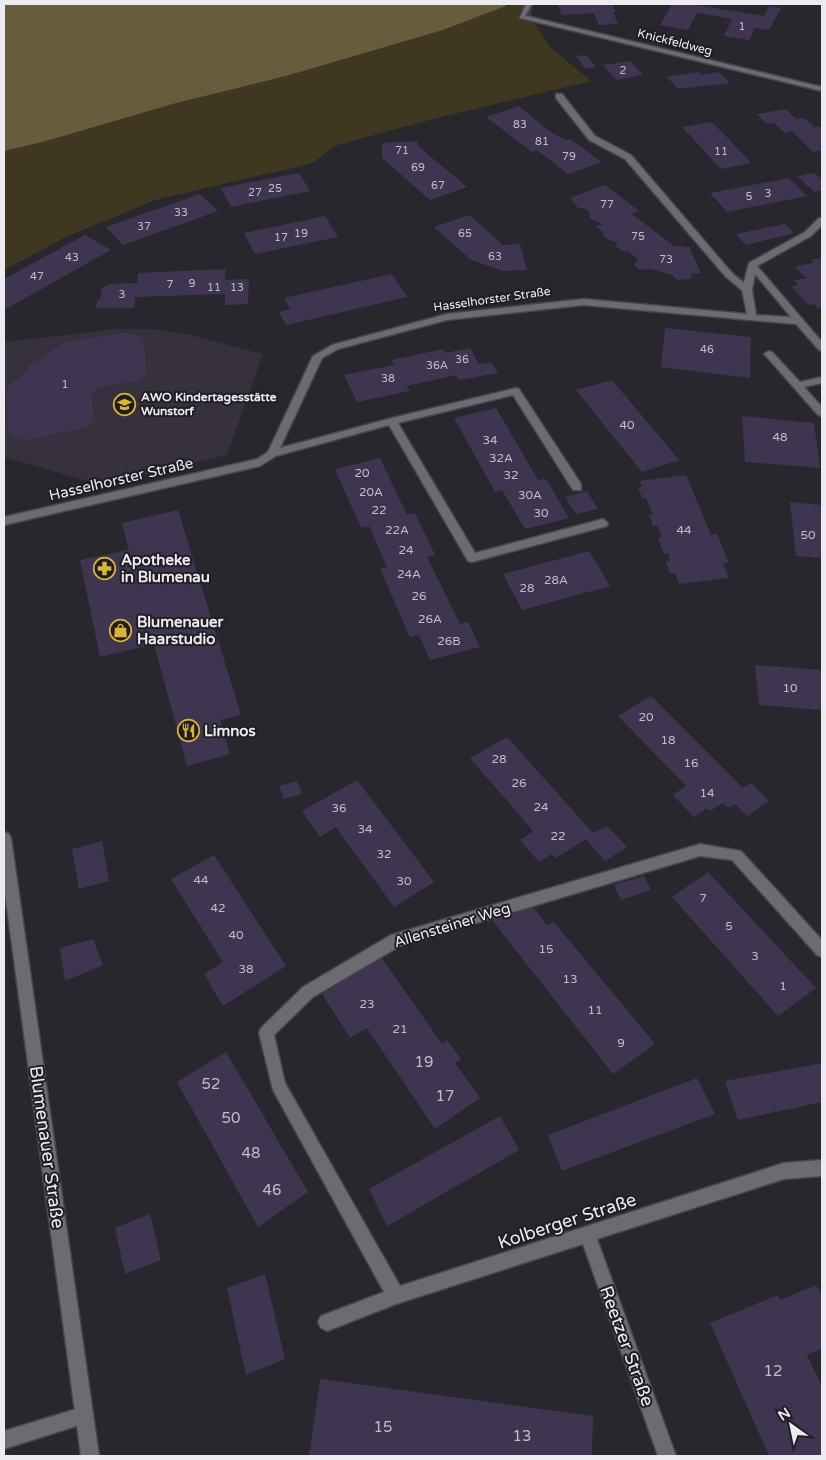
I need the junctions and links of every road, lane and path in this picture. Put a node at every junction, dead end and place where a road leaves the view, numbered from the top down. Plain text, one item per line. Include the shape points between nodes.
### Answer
1 (529, 4) edge
2 (822, 89) edge
3 (559, 96) dead end
4 (822, 220) edge
5 (752, 265) junction
6 (747, 290) junction
7 (752, 317) junction
8 (800, 321) junction
9 (822, 348) edge
10 (769, 354) dead end
11 (822, 380) edge
12 (797, 386) junction
13 (822, 413) edge
14 (392, 421) junction
15 (272, 454) junction
16 (577, 487) dead end
17 (4, 521) edge
18 (603, 523) dead end
19 (4, 838) edge
20 (822, 950) edge
21 (822, 1168) edge
22 (588, 1236) junction
23 (396, 1296) junction
24 (327, 1322) dead end
25 (83, 1416) junction
26 (4, 1440) edge
27 (90, 1456) edge
28 (667, 1456) edge

1 - 2 street, Knickfeldweg via 522,17
3 - 6 street via 592,138 628,157 729,275
4 - 5 street via 808,234
5 - 6 street
5 - 8 street
6 - 7 street
7 - 8 street, Hasselhorster Straße
7 - 15 street, Hasselhorster Straße via 584,302 447,317 335,347 318,356
8 - 9 street
10 - 12 street
11 - 12 street
12 - 13 street
14 - 15 street, Hasselhorster Straße
14 - 16 street, Hasselhorster Straße via 516,392
14 - 18 street via 472,558
15 - 17 street, Hasselhorster Straße via 251,464
19 - 25 street, Blumenauer Straße
20 - 23 street, Allensteiner Weg via 736,856 700,850 396,940 308,992 266,1034 278,1085
21 - 22 street, Kolberger Straße via 784,1171
22 - 23 street, Kolberger Straße
22 - 28 street, Reetzer Straße
23 - 24 street, Kolberger Straße
25 - 26 street
25 - 27 street, Blumenauer Straße

